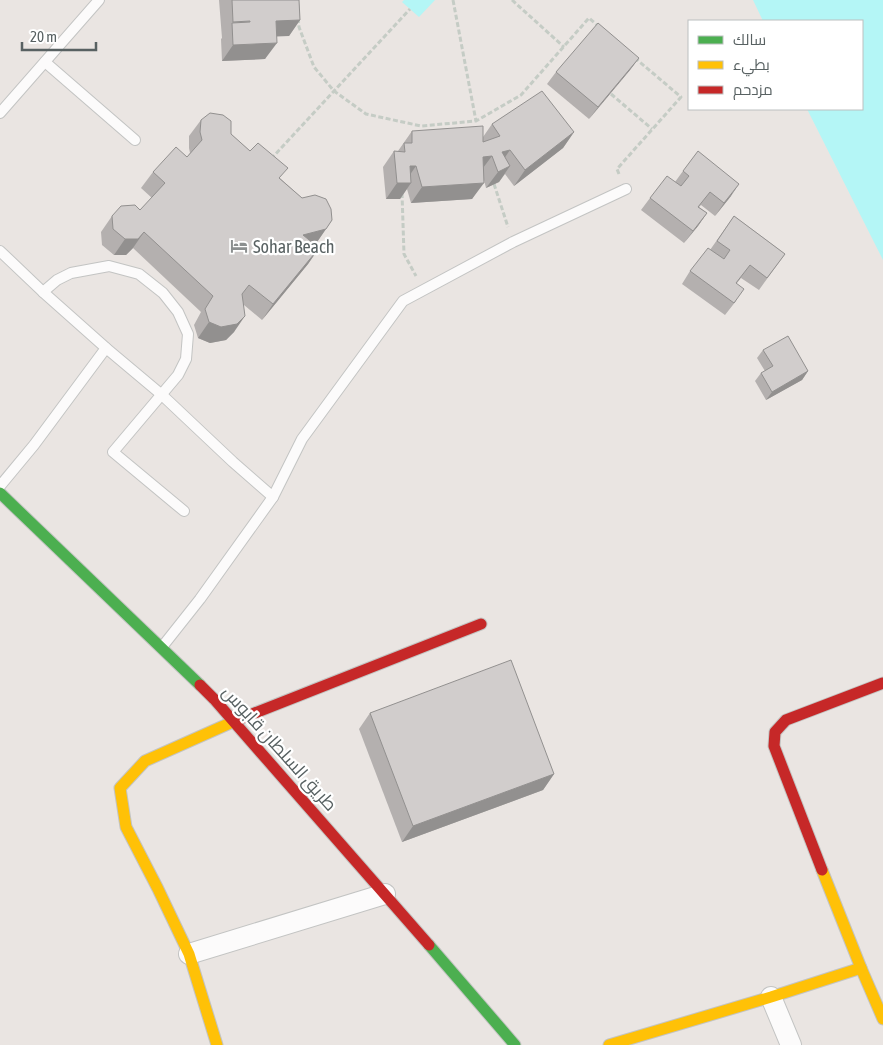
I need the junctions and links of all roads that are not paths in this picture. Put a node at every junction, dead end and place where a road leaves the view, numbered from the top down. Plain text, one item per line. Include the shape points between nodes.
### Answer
1 (99, 0) edge
2 (45, 62) junction
3 (0, 113) edge
4 (135, 140) dead end
5 (626, 189) road end
6 (0, 251) edge
7 (43, 292) junction
8 (106, 348) junction
9 (162, 395) junction
10 (0, 486) edge
11 (0, 493) edge
12 (273, 496) junction
13 (184, 511) dead end
14 (482, 624) dead end
15 (162, 648) junction
16 (883, 684) edge
17 (234, 721) junction
18 (385, 894) junction
19 (189, 954) junction
20 (861, 968) junction
21 (771, 997) junction
22 (883, 1019) edge
23 (217, 1045) edge
24 (515, 1045) edge
25 (609, 1045) edge
26 (792, 1045) edge

1 - 2 lane
2 - 3 lane
2 - 4 lane
5 - 12 lane via 513,242 403,301 302,439
6 - 7 lane
7 - 8 lane
7 - 9 lane via 71,273 109,266 139,274 163,293 178,312 188,334 186,360
8 - 9 lane
8 - 10 lane
9 - 12 lane
9 - 13 lane via 113,452
11 - 15 street, طريق السلطان قابوس
12 - 15 lane
14 - 17 street
15 - 17 street, طريق السلطان قابوس
16 - 20 street via 786,720 775,732 774,739
17 - 18 street, طريق السلطان قابوس
17 - 19 street via 145,761 120,788 126,827
18 - 19 street
18 - 24 street, طريق السلطان قابوس
19 - 23 street
20 - 21 street
20 - 22 street
21 - 25 street
21 - 26 street

